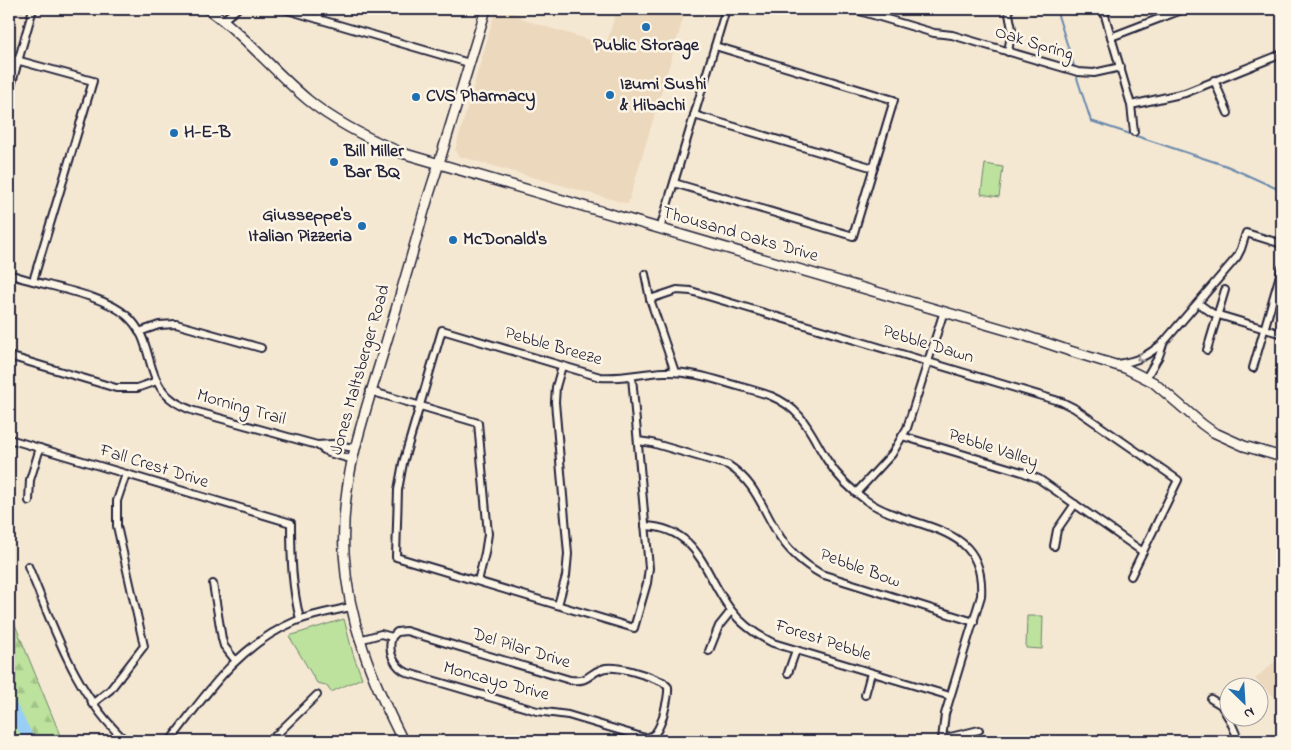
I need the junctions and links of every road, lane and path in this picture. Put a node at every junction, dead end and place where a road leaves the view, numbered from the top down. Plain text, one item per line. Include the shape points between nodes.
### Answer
1 (33, 9) edge
2 (208, 9) edge
3 (237, 9) edge
4 (284, 9) edge
5 (321, 9) edge
6 (486, 9) edge
7 (726, 9) edge
8 (853, 9) edge
9 (1008, 9) edge
10 (1103, 9) edge
11 (1184, 9) edge
12 (307, 12) edge
13 (318, 19) junction
14 (223, 20) junction
15 (1111, 37) junction
16 (715, 46) junction
17 (1008, 52) junction
18 (1282, 54) edge
19 (9, 58) edge
20 (18, 60) junction
21 (469, 63) junction
22 (1121, 67) junction
23 (1214, 80) junction
24 (9, 92) edge
25 (1131, 105) junction
26 (1228, 113) dead end
27 (694, 115) junction
28 (1134, 132) dead end
29 (439, 164) junction
30 (874, 168) junction
31 (674, 183) junction
32 (660, 229) junction
33 (1282, 244) edge
34 (1282, 268) edge
35 (9, 274) edge
36 (645, 274) dead end
37 (33, 281) junction
38 (1225, 290) dead end
39 (650, 299) junction
40 (1198, 303) junction
41 (944, 312) junction
42 (1216, 314) junction
43 (1264, 328) junction
44 (139, 332) junction
45 (1282, 334) edge
46 (1163, 343) junction
47 (261, 348) dead end
48 (1207, 350) dead end
49 (9, 356) edge
50 (928, 360) junction
51 (1114, 364) junction
52 (562, 366) junction
53 (1253, 368) dead end
54 (675, 372) junction
55 (632, 377) junction
56 (1146, 378) junction
57 (156, 381) junction
58 (370, 391) junction
59 (419, 406) junction
60 (902, 436) junction
61 (9, 439) edge
62 (638, 441) junction
63 (317, 445) junction
64 (40, 448) junction
65 (354, 448) junction
66 (1282, 457) edge
67 (351, 459) junction
68 (126, 474) junction
69 (856, 493) junction
70 (29, 501) dead end
71 (1075, 504) junction
72 (645, 526) junction
73 (1054, 546) dead end
74 (1143, 552) junction
75 (28, 566) dead end
76 (1131, 576) dead end
77 (478, 581) junction
78 (214, 584) dead end
79 (558, 605) junction
80 (352, 607) junction
81 (731, 611) junction
82 (300, 620) junction
83 (974, 622) junction
84 (392, 637) junction
85 (359, 640) junction
86 (796, 650) junction
87 (709, 651) dead end
88 (235, 660) junction
89 (871, 672) junction
90 (788, 673) dead end
91 (317, 695) dead end
92 (865, 695) dead end
93 (950, 696) junction
94 (1211, 699) dead end
95 (1218, 703) edge
96 (92, 704) junction
97 (1234, 728) edge
98 (979, 730) dead end
99 (652, 736) joint
100 (126, 741) edge
101 (170, 741) edge
102 (270, 741) edge
103 (400, 741) edge
104 (1239, 741) edge

1 - 20 street
2 - 14 main road, Thousand Oaks Drive
3 - 14 street
4 - 12 street
5 - 13 street
6 - 21 main road, Jones Maltsberger Road
7 - 16 street
8 - 17 street, Oak Spring
9 - 17 street via 1012,29
10 - 15 street
11 - 15 street
12 - 13 street
13 - 21 street
14 - 29 main road, Thousand Oaks Drive via 319,108 380,144
15 - 22 street
16 - 27 street
16 - 30 street via 894,100
17 - 22 street, Oak Spring via 1078,72 1094,73
18 - 23 street
19 - 20 street
20 - 24 street
20 - 37 street via 93,82
21 - 29 main road, Jones Maltsberger Road
22 - 25 street
23 - 25 street via 1179,94
23 - 26 street
25 - 28 street
27 - 30 street
27 - 31 street
29 - 32 main road, Thousand Oaks Drive
29 - 58 main road, Jones Maltsberger Road
30 - 31 street via 853,236
31 - 32 street
32 - 41 main road, Thousand Oaks Drive
33 - 40 street via 1246,233 1237,257
34 - 43 street
35 - 37 street, Morning Trail
36 - 39 street
37 - 44 street, Morning Trail via 111,305 130,319
38 - 42 street
39 - 50 street, Pebble Dawn via 677,290 691,291
39 - 54 street
40 - 42 street
40 - 46 street
41 - 50 street
41 - 51 main road, Thousand Oaks Drive
42 - 43 street
42 - 48 street
43 - 45 street
43 - 53 street
44 - 47 street via 159,325 176,324
44 - 57 street, Morning Trail
46 -> 51 street via 1140,359
46 - 56 street
49 - 57 street via 116,388 136,388
50 - 60 street
50 - 74 street, Pebble Dawn via 1074,408 1178,480
51 - 56 main road, Thousand Oaks Drive
52 - 55 street, Pebble Breeze via 600,377
52 - 59 street, Pebble Breeze via 442,330
52 - 79 street via 555,402 568,554
54 - 55 street, Pebble Breeze
54 - 69 street, Pebble Breeze via 704,376 769,395 784,403 803,419 835,471
55 - 62 street
56 - 66 main road, Thousand Oaks Drive via 1213,432 1244,446
57 - 63 street, Morning Trail via 170,398 188,409
58 - 59 street
58 - 65 main road, Jones Maltsberger Road
59 - 77 street via 478,423 488,534
59 - 77 street via 398,490 396,557
60 - 69 street via 892,454
60 - 71 street, Pebble Valley via 1022,472 1039,479
61 - 64 street, Fall Crest Drive
62 - 72 street
62 - 83 street, Pebble Bow via 718,462 735,470 752,486 787,547 821,574
63 - 65 street, Morning Trail
63 - 67 street, Morning Trail via 329,453
64 - 68 street, Fall Crest Drive
64 - 70 street via 30,480
65 - 67 main road, Jones Maltsberger Road
67 - 80 main road, Jones Maltsberger Road via 344,531
68 - 82 street, Fall Crest Drive via 291,523 291,565
68 - 96 street via 117,501 117,526 144,646 110,690
69 - 83 street, Pebble Breeze via 880,509 945,531 966,546 976,562 982,583
71 - 73 street via 1057,530
71 - 74 street, Pebble Valley
72 - 79 street via 649,574 634,628
72 - 81 street, Forest Pebble via 675,533 689,543
74 - 76 street
75 - 96 street via 74,672
77 - 79 street
78 - 88 street via 222,640
80 - 82 street
80 - 85 main road, Jones Maltsberger Road
81 - 86 street, Forest Pebble via 763,638
81 - 87 street via 719,626
82 - 88 street via 259,641
83 - 93 street
84 - 85 street via 381,634
84 - 99 street, Moncayo Drive via 394,662 408,673 537,711 568,715 645,738
84 - 99 street, Del Pilar Drive via 397,632 406,631 570,680 579,681 601,669 617,668 660,680 668,687 668,696 657,732
85 - 103 main road, Jones Maltsberger Road
86 - 89 street, Forest Pebble
86 - 90 street
88 - 101 street
89 - 92 street
89 - 93 street, Forest Pebble
91 - 102 street
93 - 98 street via 942,739
94 - 95 street
96 - 100 street
97 - 104 street

